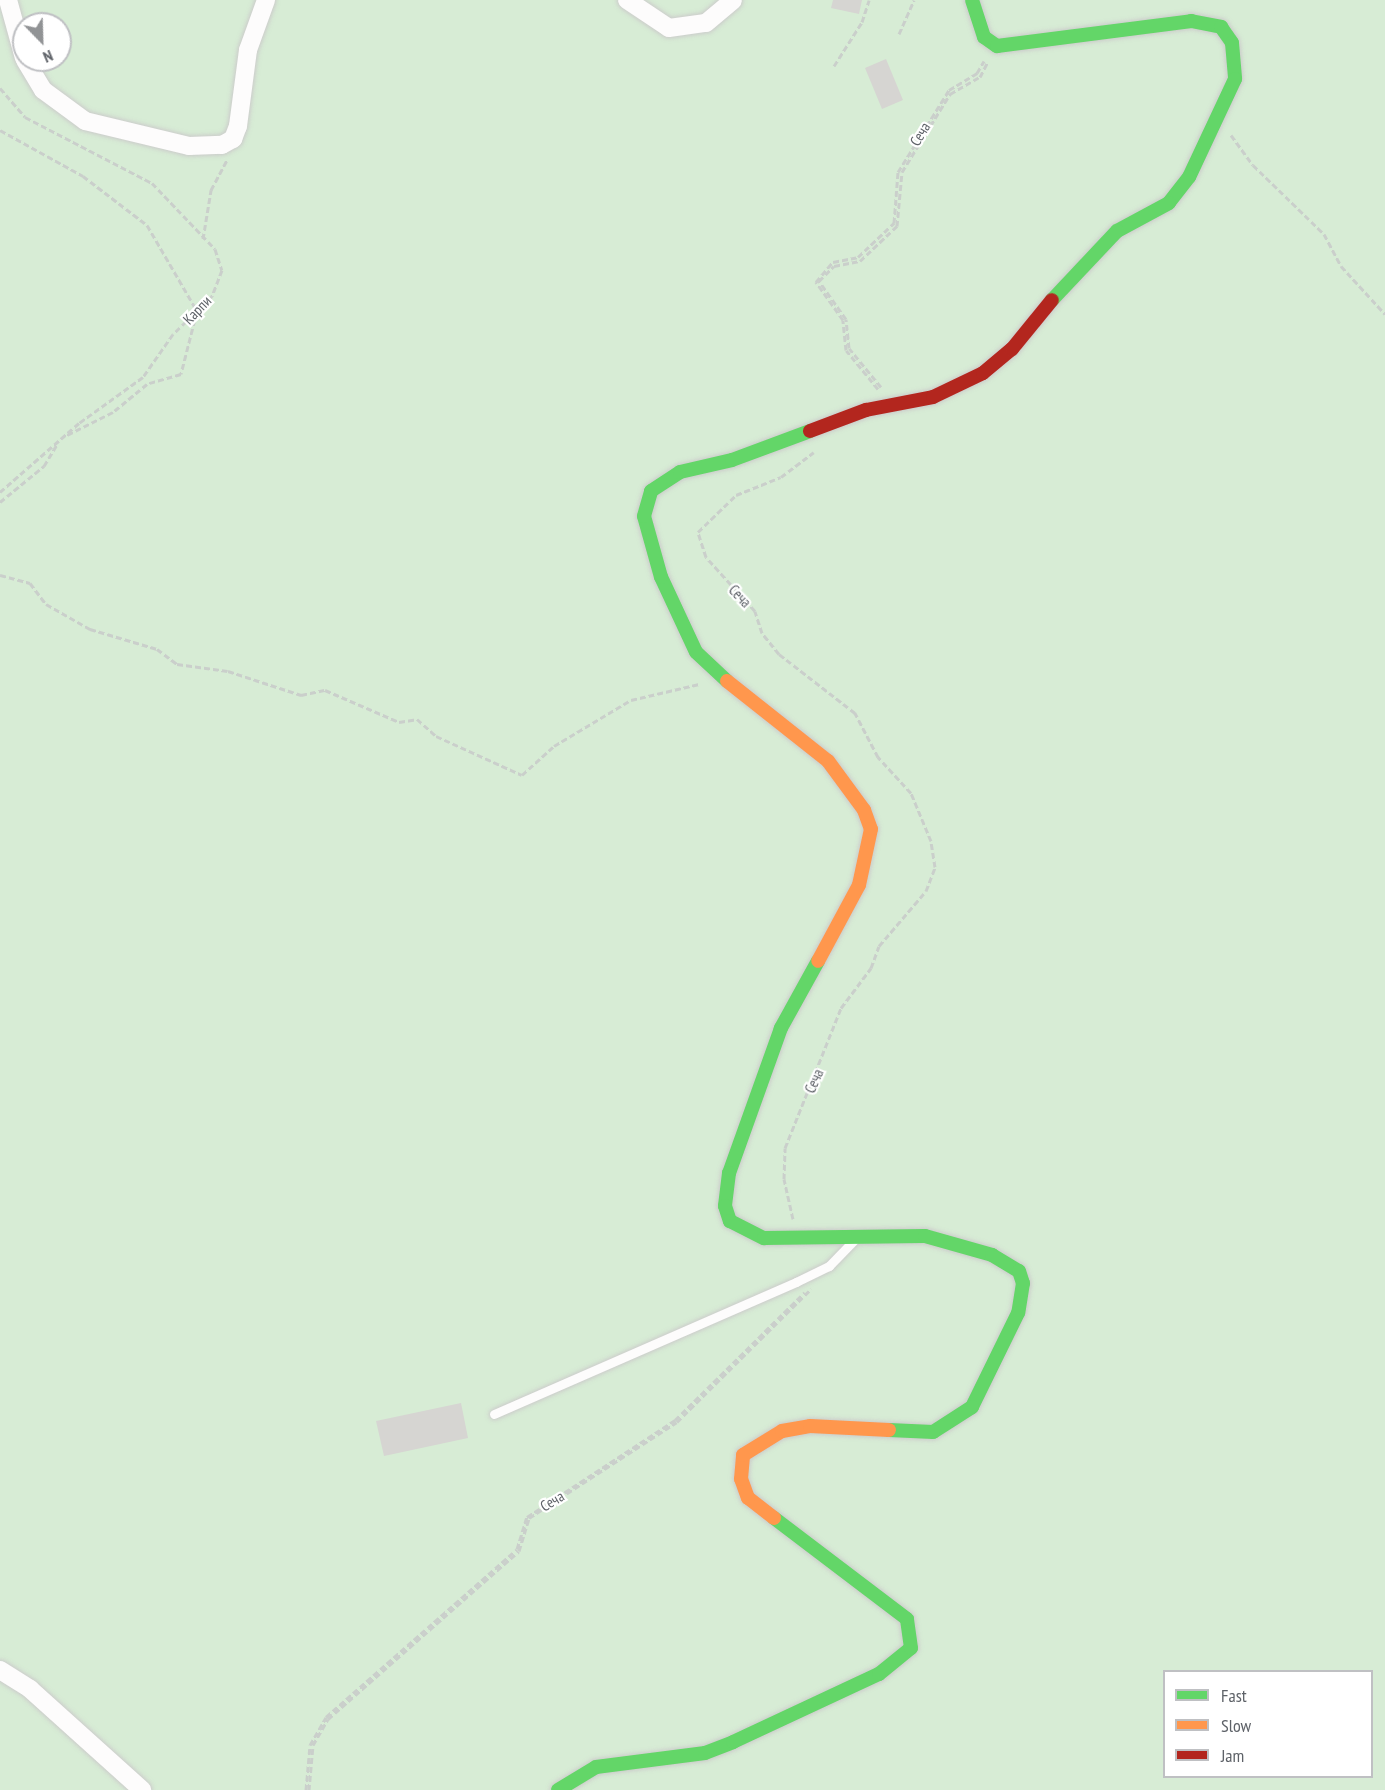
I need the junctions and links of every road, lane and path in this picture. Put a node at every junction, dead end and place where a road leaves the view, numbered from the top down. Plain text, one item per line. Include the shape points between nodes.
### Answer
1 (266, 0) edge
2 (627, 0) edge
3 (733, 0) edge
4 (868, 0) edge
5 (914, 0) edge
6 (972, 0) edge
7 (899, 34) dead end
8 (995, 45) junction
9 (834, 66) dead end
10 (33, 72) edge
11 (0, 88) edge
12 (1225, 105) junction
13 (0, 130) edge
14 (233, 139) junction
15 (203, 240) junction
16 (197, 311) junction
17 (1385, 314) edge
18 (880, 408) junction
19 (62, 438) junction
20 (819, 447) dead end
21 (0, 492) edge
22 (0, 502) edge
23 (0, 575) edge
24 (707, 684) dead end
25 (856, 1236) junction
26 (811, 1239) junction
27 (826, 1267) junction
28 (494, 1414) dead end
29 (0, 1670) edge
30 (142, 1790) edge
31 (307, 1790) edge
32 (558, 1790) edge

1 - 14 street via 248,50
2 - 3 street via 648,19 679,28 706,23
4 - 9 path via 862,22
5 - 7 path
6 - 8 street via 984,37
8 - 12 street via 1133,25 1191,21 1221,27 1235,61
8 - 18 path, Сеча via 977,73 949,90 898,172 894,223 858,257 833,261 816,282 843,320 846,350 877,383
10 - 14 street via 43,90 85,121 189,146 222,145
11 - 15 path, Карпи via 25,117 152,183
12 - 17 path via 1226,128 1239,149 1324,234 1341,266
12 - 18 street via 1189,177 1169,203 1117,231 1086,259 1012,349 958,388
13 - 16 path via 83,176 147,225
14 - 15 path via 211,190
15 - 16 path, Карпи via 215,249 222,270 212,296
16 - 19 path, Карпи via 143,377
16 - 19 path via 181,375 147,384 113,412
18 - 26 street via 732,460 680,472 651,490 644,516 661,578 696,652 741,695 828,761 864,810 871,829 859,885 781,1028 729,1173 725,1206 730,1221 764,1238
19 - 21 path, Карпи
19 - 22 path via 44,466
20 - 26 path via 782,478 736,496 699,532 707,556 756,611 779,653 855,712 879,757 912,792 933,840 936,867 927,891 880,947 872,969 842,1009 786,1148 788,1202 797,1228
23 - 24 path via 30,583 46,604 90,629 157,649 177,664 228,671 301,695 325,690 399,722 417,718 436,736 522,775 554,746 631,699 670,694 683,684
25 - 26 street
25 - 27 lane
25 - 32 street via 925,1236 1009,1262 1023,1283 1018,1313 972,1407 949,1426 933,1432 810,1426 782,1431 743,1455 741,1479 748,1498 907,1619 911,1648 879,1674 733,1742 705,1753 596,1767
27 - 28 lane
27 - 31 path via 685,1415 530,1518 519,1551 328,1719 313,1745
27 - 31 path, Сеча via 675,1420 527,1517 517,1549 326,1717 310,1745
29 - 30 street via 30,1689

